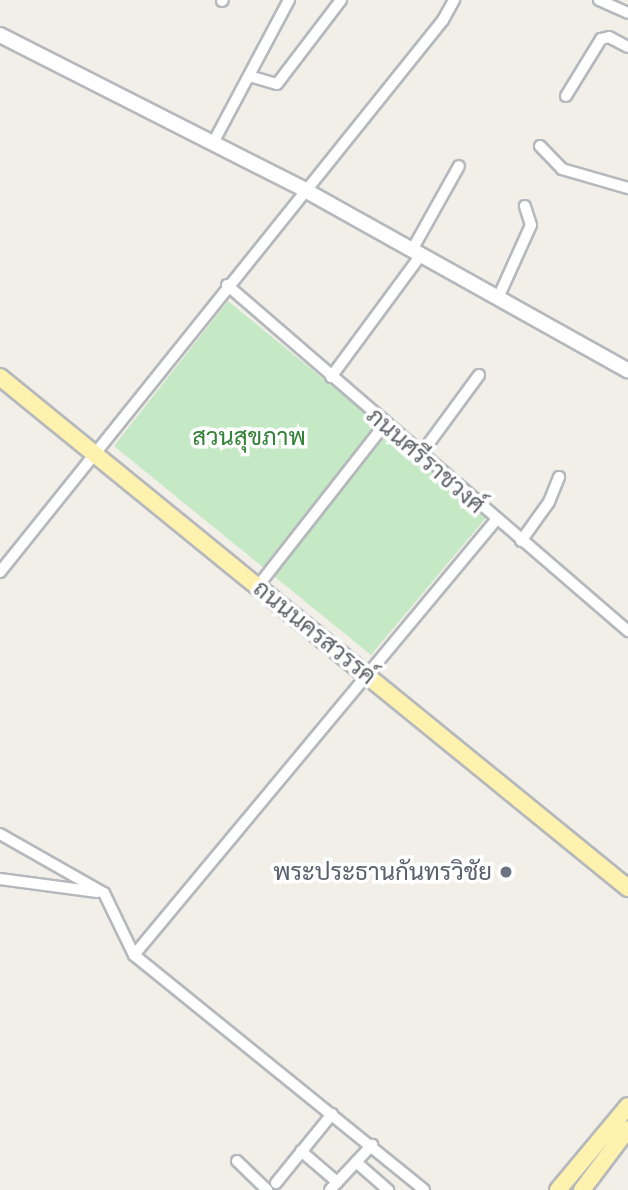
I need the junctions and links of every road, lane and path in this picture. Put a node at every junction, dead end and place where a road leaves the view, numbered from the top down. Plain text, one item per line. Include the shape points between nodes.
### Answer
1 (289, 0) edge
2 (341, 0) edge
3 (454, 0) edge
4 (599, 0) edge
5 (628, 13) edge
6 (0, 35) edge
7 (628, 47) edge
8 (249, 76) junction
9 (566, 96) dead end
10 (213, 143) junction
11 (540, 146) dead end
12 (459, 166) dead end
13 (628, 188) edge
14 (303, 189) junction
15 (526, 206) dead end
16 (417, 253) junction
17 (227, 285) junction
18 (498, 298) junction
19 (628, 371) edge
20 (479, 375) dead end
21 (0, 377) edge
22 (331, 377) junction
23 (385, 424) junction
24 (96, 454) junction
25 (421, 454) junction
26 (559, 477) dead end
27 (496, 520) junction
28 (521, 541) junction
29 (0, 572) edge
30 (258, 586) junction
31 (628, 631) edge
32 (368, 675) junction
33 (0, 834) edge
34 (0, 879) edge
35 (628, 888) edge
36 (104, 893) junction
37 (134, 954) junction
38 (628, 1106) edge
39 (332, 1114) junction
40 (628, 1129) edge
41 (372, 1144) junction
42 (301, 1152) junction
43 (237, 1161) dead end
44 (356, 1163) junction
45 (276, 1183) dead end
46 (333, 1186) edge
47 (267, 1190) edge
48 (387, 1190) edge
49 (424, 1190) edge
50 (558, 1190) edge
51 (582, 1190) edge

1 - 8 street
2 - 8 street via 277,84
3 - 14 street via 443,20
4 - 5 street
6 - 10 street
7 - 9 street via 609,37 601,39
8 - 10 street
10 - 14 street
11 - 13 street via 562,169
12 - 16 street
14 - 16 street
14 - 17 street
15 - 18 street via 531,225
16 - 18 street
16 - 22 street
17 - 22 street, ภนนศรีราชวงศ์
17 - 24 street
18 - 19 street
20 - 25 street
21 - 24 main road, ถนนนครสวรรค์
22 - 23 street, ภนนศรีราชวงศ์
23 - 25 street, ภนนศรีราชวงศ์
23 - 30 street
24 - 29 street
24 - 30 main road, ถนนนครสวรรค์
25 - 27 street, ภนนศรีราชวงศ์
26 - 28 street via 549,502
27 - 28 street, ภนนศรีราชวงศ์
27 - 32 street
28 - 31 street, ภนนศรีราชวงศ์
30 - 32 main road, ถนนนครสวรรค์
32 - 35 main road, ถนนนครสวรรค์
32 - 37 street
33 - 36 street
34 - 36 street
36 - 37 street
37 - 39 street
38 - 50 main road
39 - 41 street
39 - 42 street
40 - 51 main road
41 - 44 street
41 - 49 street
42 - 45 street
42 - 46 street
43 - 47 street
44 - 46 street
44 - 48 street

